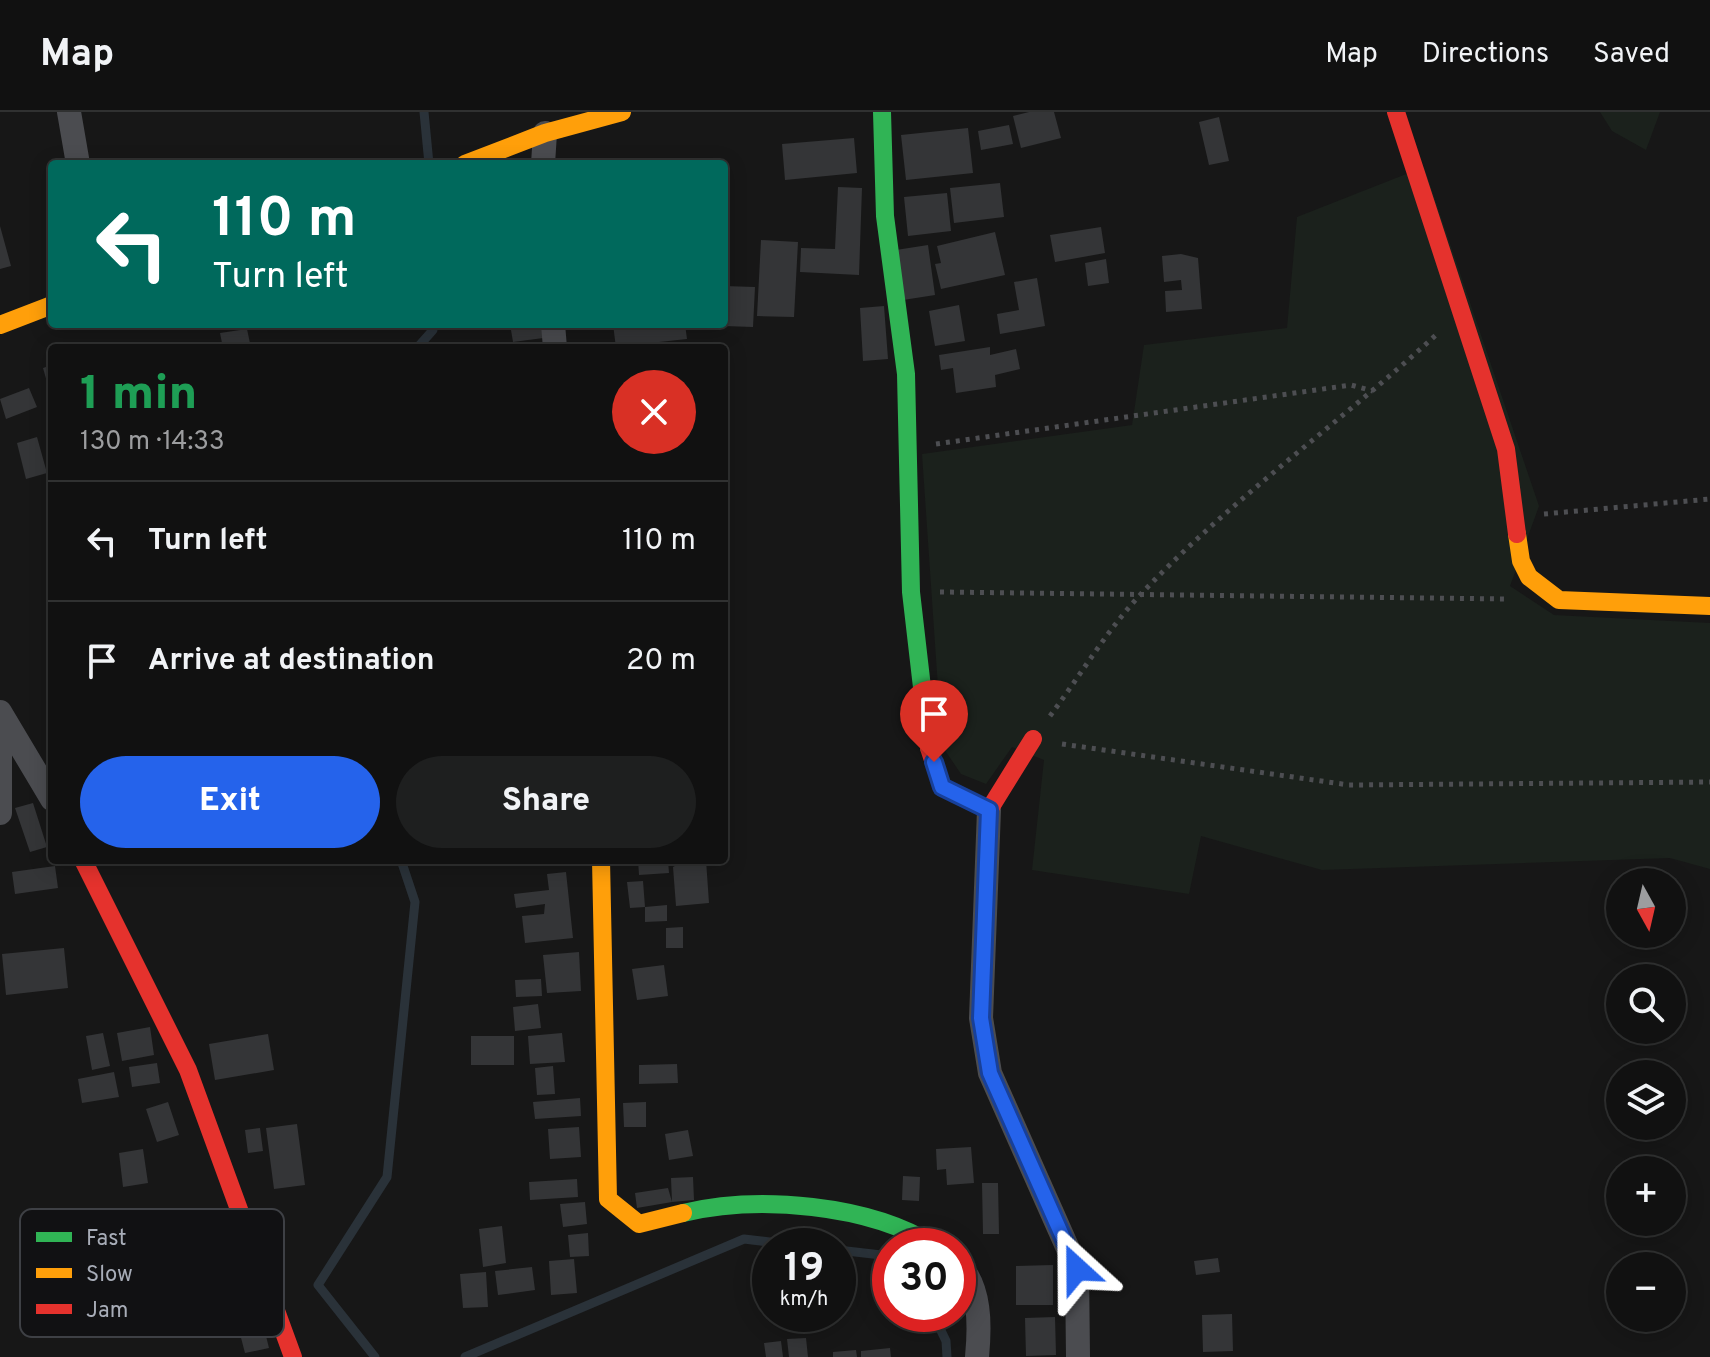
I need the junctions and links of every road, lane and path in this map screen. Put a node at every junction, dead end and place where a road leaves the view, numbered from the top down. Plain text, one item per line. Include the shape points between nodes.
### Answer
1 (69, 112) edge
2 (622, 112) edge
3 (882, 112) edge
4 (1396, 112) edge
5 (545, 133) junction
6 (77, 160) edge
7 (479, 160) edge
8 (543, 160) edge
9 (48, 307) edge
10 (1460, 313) junction
11 (0, 325) edge
12 (1374, 392) junction
13 (908, 448) junction
14 (1710, 499) edge
15 (1515, 515) junction
16 (911, 592) junction
17 (1139, 595) junction
18 (1512, 600) dead end
19 (1710, 606) edge
20 (0, 712) edge
21 (1033, 739) junction
22 (0, 747) edge
23 (1710, 782) edge
24 (48, 792) edge
25 (989, 810) junction
26 (0, 813) edge
27 (85, 864) edge
28 (601, 864) edge
29 (239, 1209) edge
30 (907, 1228) edge
31 (976, 1307) edge
32 (284, 1332) edge
33 (293, 1357) edge
34 (977, 1357) edge
35 (1078, 1357) edge

1 - 6 street
2 - 5 street
3 - 13 street via 885,216 906,374
4 - 10 street
5 - 7 street
5 - 8 street
9 - 11 street
10 - 12 path
10 - 15 street via 1506,449
12 - 13 path via 1351,385
12 - 17 path via 1294,453
13 - 16 street
14 - 15 path
15 - 19 street via 1521,561 1529,577 1559,600
16 - 17 path
16 - 25 street via 925,737 942,787
17 - 18 path
17 - 21 path
20 - 24 street
21 - 23 path via 1349,785
21 - 25 street
22 - 26 street
25 - 35 street via 981,1018 990,1073 1077,1269
27 - 29 street via 188,1070
28 - 30 street via 608,1199 639,1224 751,1202 870,1216
31 - 34 street
32 - 33 street

